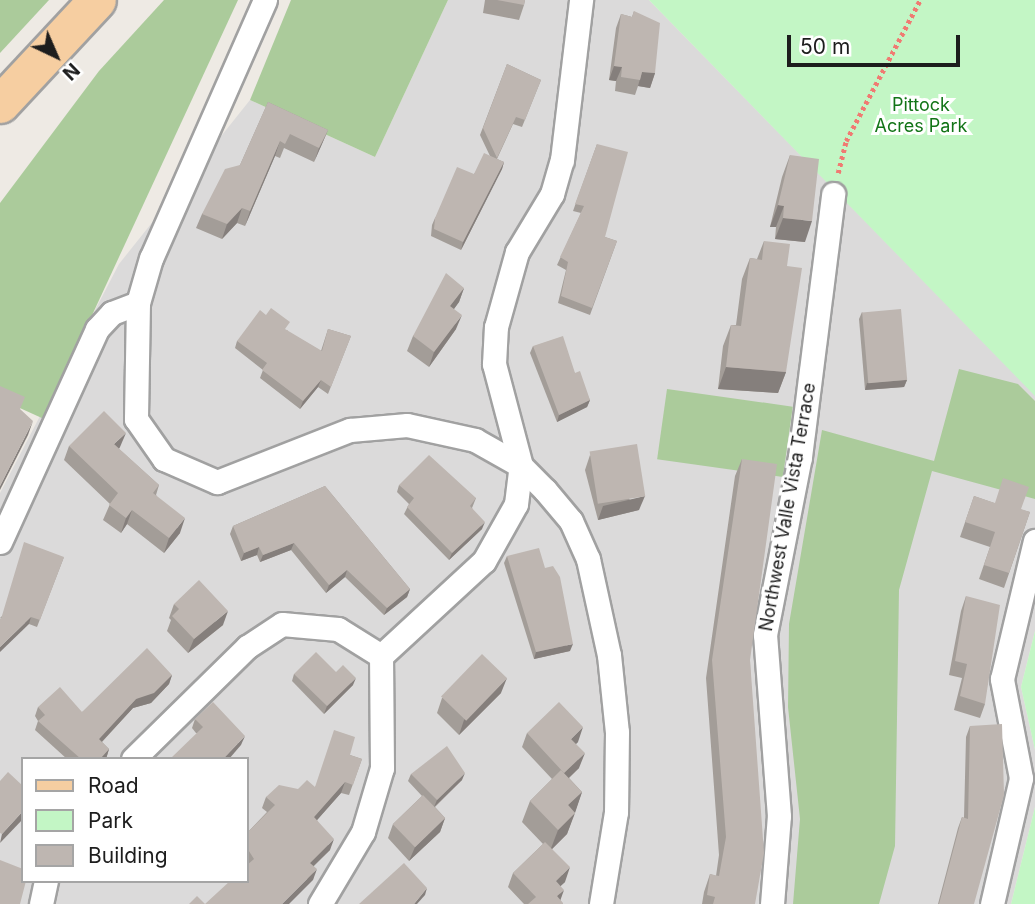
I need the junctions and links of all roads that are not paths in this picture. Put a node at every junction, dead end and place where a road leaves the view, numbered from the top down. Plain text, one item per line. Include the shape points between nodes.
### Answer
1 (97, 0) edge
2 (265, 0) edge
3 (581, 0) edge
4 (0, 104) edge
5 (834, 194) road end
6 (138, 303) junction
7 (521, 466) junction
8 (1035, 541) edge
9 (0, 542) edge
10 (381, 656) junction
11 (135, 757) edge
12 (46, 883) edge
13 (41, 904) edge
14 (320, 904) edge
15 (601, 904) edge
16 (772, 904) edge
17 (992, 904) edge

1 - 4 main road
2 - 6 street via 165,220
3 - 7 street via 562,160 552,194 517,252 496,327 494,364
5 - 16 street, Northwest Valle Vista Terrace via 800,457 765,635 779,816
6 - 7 street via 136,419 164,459 198,478 238,478 321,440 382,425 454,433
6 - 9 street via 112,313 97,329
7 - 10 street via 516,504 489,554
7 - 15 street via 571,521 599,599 617,732 616,812
8 - 17 street via 1002,679 1021,779
10 - 11 street via 338,629 282,624 247,647
10 - 14 street via 382,768 363,832
12 - 13 street

